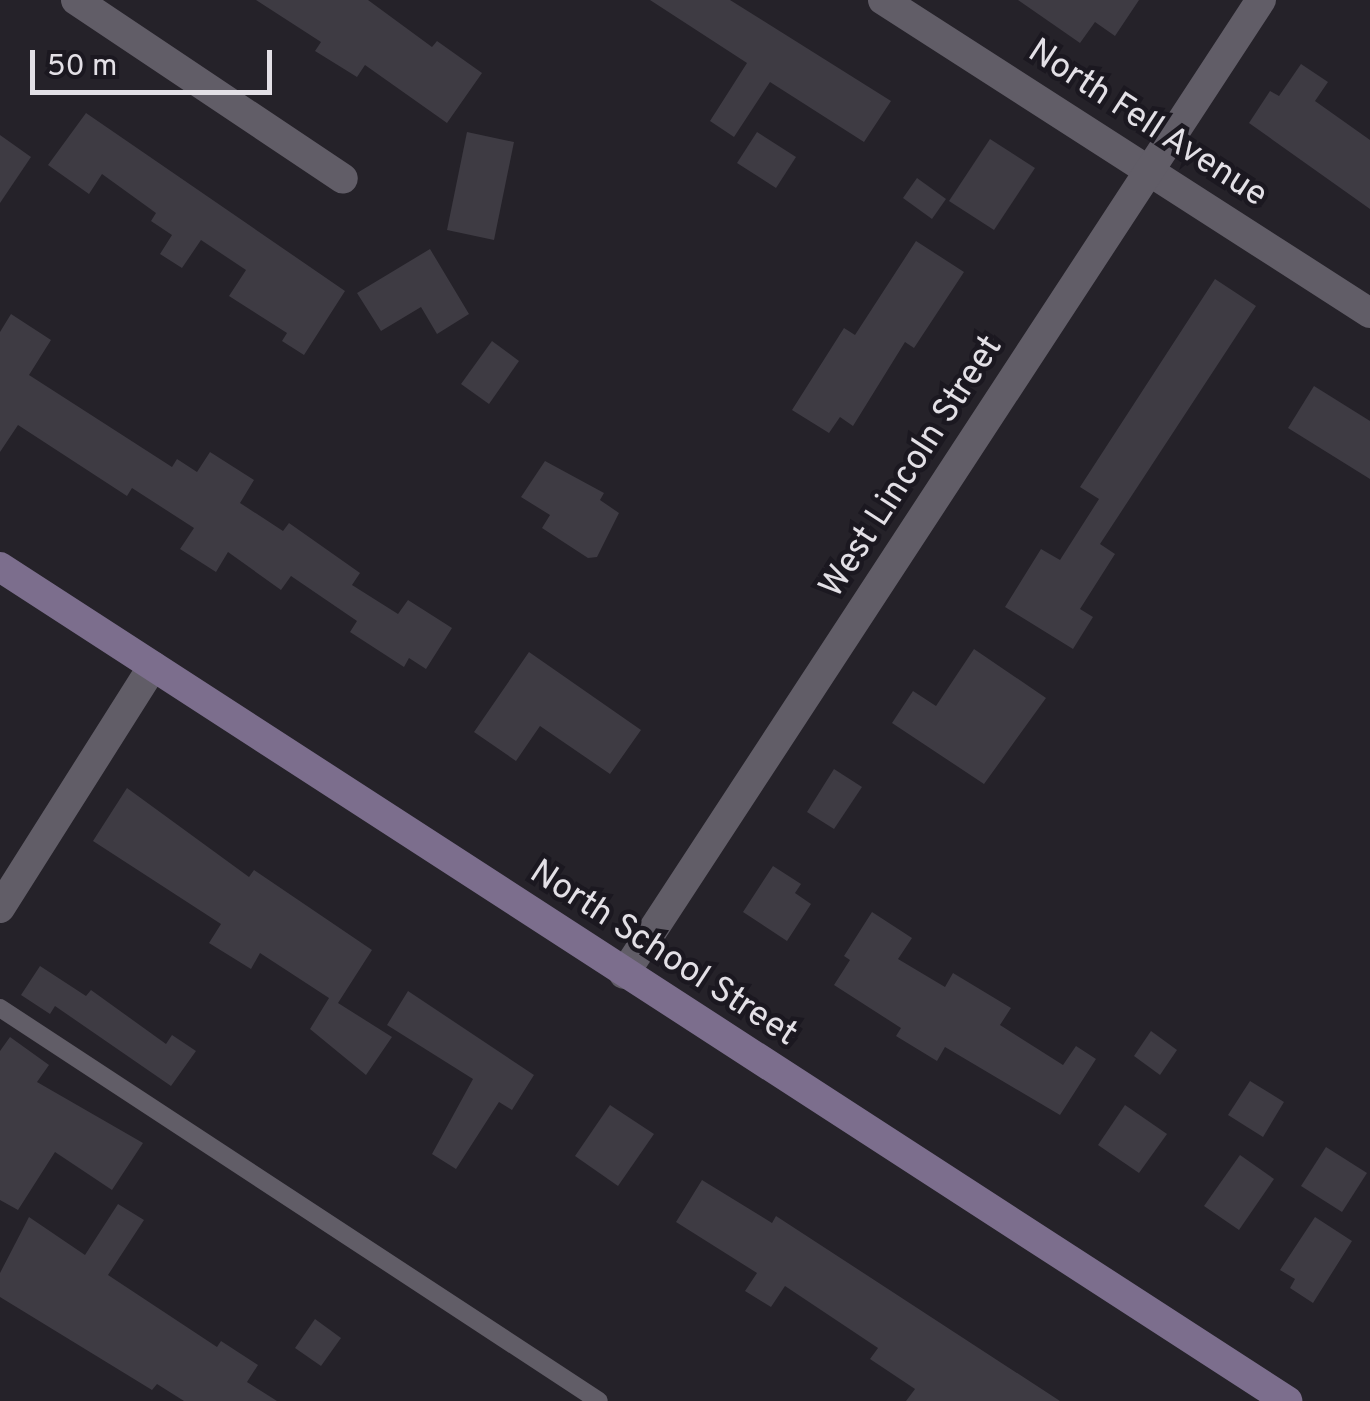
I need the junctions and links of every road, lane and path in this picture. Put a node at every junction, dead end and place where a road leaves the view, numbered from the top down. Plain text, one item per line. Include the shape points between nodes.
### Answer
1 (76, 0) edge
2 (882, 0) edge
3 (1261, 0) edge
4 (1150, 171) junction
5 (343, 178) dead end
6 (1370, 313) edge
7 (0, 567) edge
8 (153, 666) junction
9 (0, 908) edge
10 (624, 974) junction
11 (0, 1008) edge
12 (599, 1401) edge
13 (1287, 1401) edge

1 - 5 street
2 - 4 street, North Fell Avenue
3 - 4 street, West Lincoln Street
4 - 6 street, North Fell Avenue
4 - 10 street, West Lincoln Street
7 - 8 street, North School Street
8 - 9 street
8 - 10 street, North School Street
10 - 13 street, North School Street
11 - 12 lane

